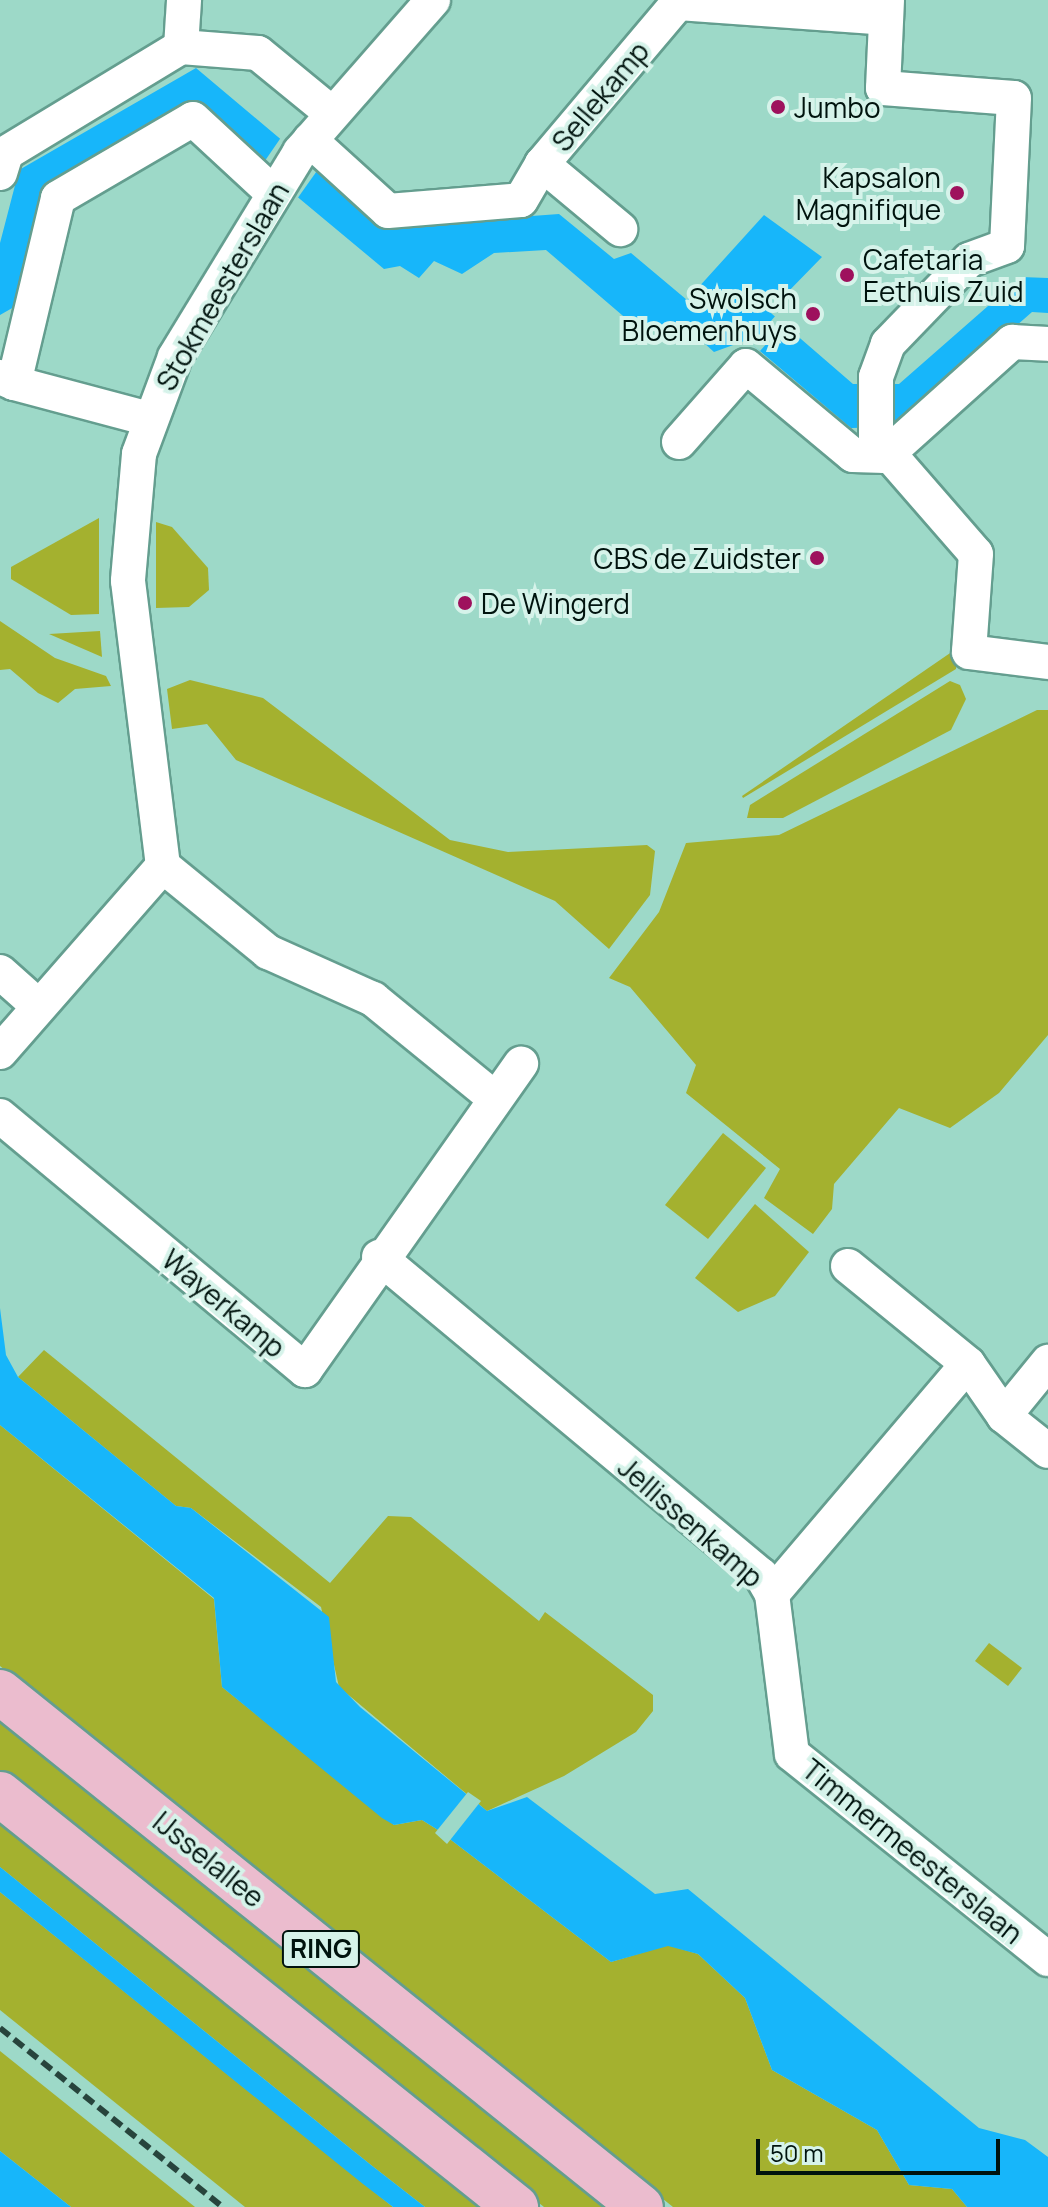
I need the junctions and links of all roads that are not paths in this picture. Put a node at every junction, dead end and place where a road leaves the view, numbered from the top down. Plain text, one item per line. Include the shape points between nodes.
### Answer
1 (184, 0) edge
2 (433, 0) edge
3 (886, 9) edge
4 (181, 47) junction
5 (330, 112) junction
6 (305, 146) junction
7 (542, 164) junction
8 (0, 173) edge
9 (276, 188) junction
10 (620, 229) dead end
11 (1048, 344) edge
12 (7, 380) edge
13 (149, 419) junction
14 (679, 442) dead end
15 (881, 443) junction
16 (1048, 662) edge
17 (163, 866) junction
18 (0, 972) edge
19 (36, 1004) junction
20 (0, 1052) edge
21 (521, 1064) dead end
22 (492, 1096) junction
23 (0, 1116) edge
24 (379, 1257) junction
25 (848, 1266) dead end
26 (1048, 1362) edge
27 (968, 1364) junction
28 (1004, 1416) junction
29 (1048, 1451) edge
30 (772, 1594) junction
31 (0, 1692) edge
32 (0, 1794) edge
33 (1048, 1959) edge
34 (516, 2207) edge
35 (641, 2207) edge

1 - 4 street
2 - 5 street, Stokmeesterslaan
3 - 7 street, Sellekamp via 678,3
3 - 15 street, Sellekamp via 883,88 1014,98 1007,246 969,260 888,344 876,377
4 - 5 street via 258,53
4 - 8 street via 6,153
5 - 6 street, Stokmeesterslaan
6 - 7 street, Sellekamp via 388,211 521,200
6 - 9 street, Stokmeesterslaan
7 - 10 street, Sellekamp
9 - 12 street via 193,119 58,198
9 - 13 street, Stokmeesterslaan via 175,357
11 - 15 street via 1012,342
12 - 13 street
13 - 17 street, Stokmeesterslaan via 129,517 136,671
14 - 15 street via 746,366 853,455
15 - 16 street via 976,554 969,652
17 - 19 street
17 - 22 street via 268,952 373,999
18 - 19 street
19 - 20 street
21 - 22 street, Wayerkamp
22 - 24 street, Wayerkamp
23 - 24 street, Wayerkamp via 305,1370
24 - 30 street, Jellissenkamp via 761,1575
25 - 27 street
26 - 28 street
27 - 28 street
27 - 30 street, Jellissenkamp
28 - 29 street
30 - 33 street, Timmermeesterslaan via 792,1754
31 - 35 main road, IJsselallee / RING
32 - 34 main road, RING

